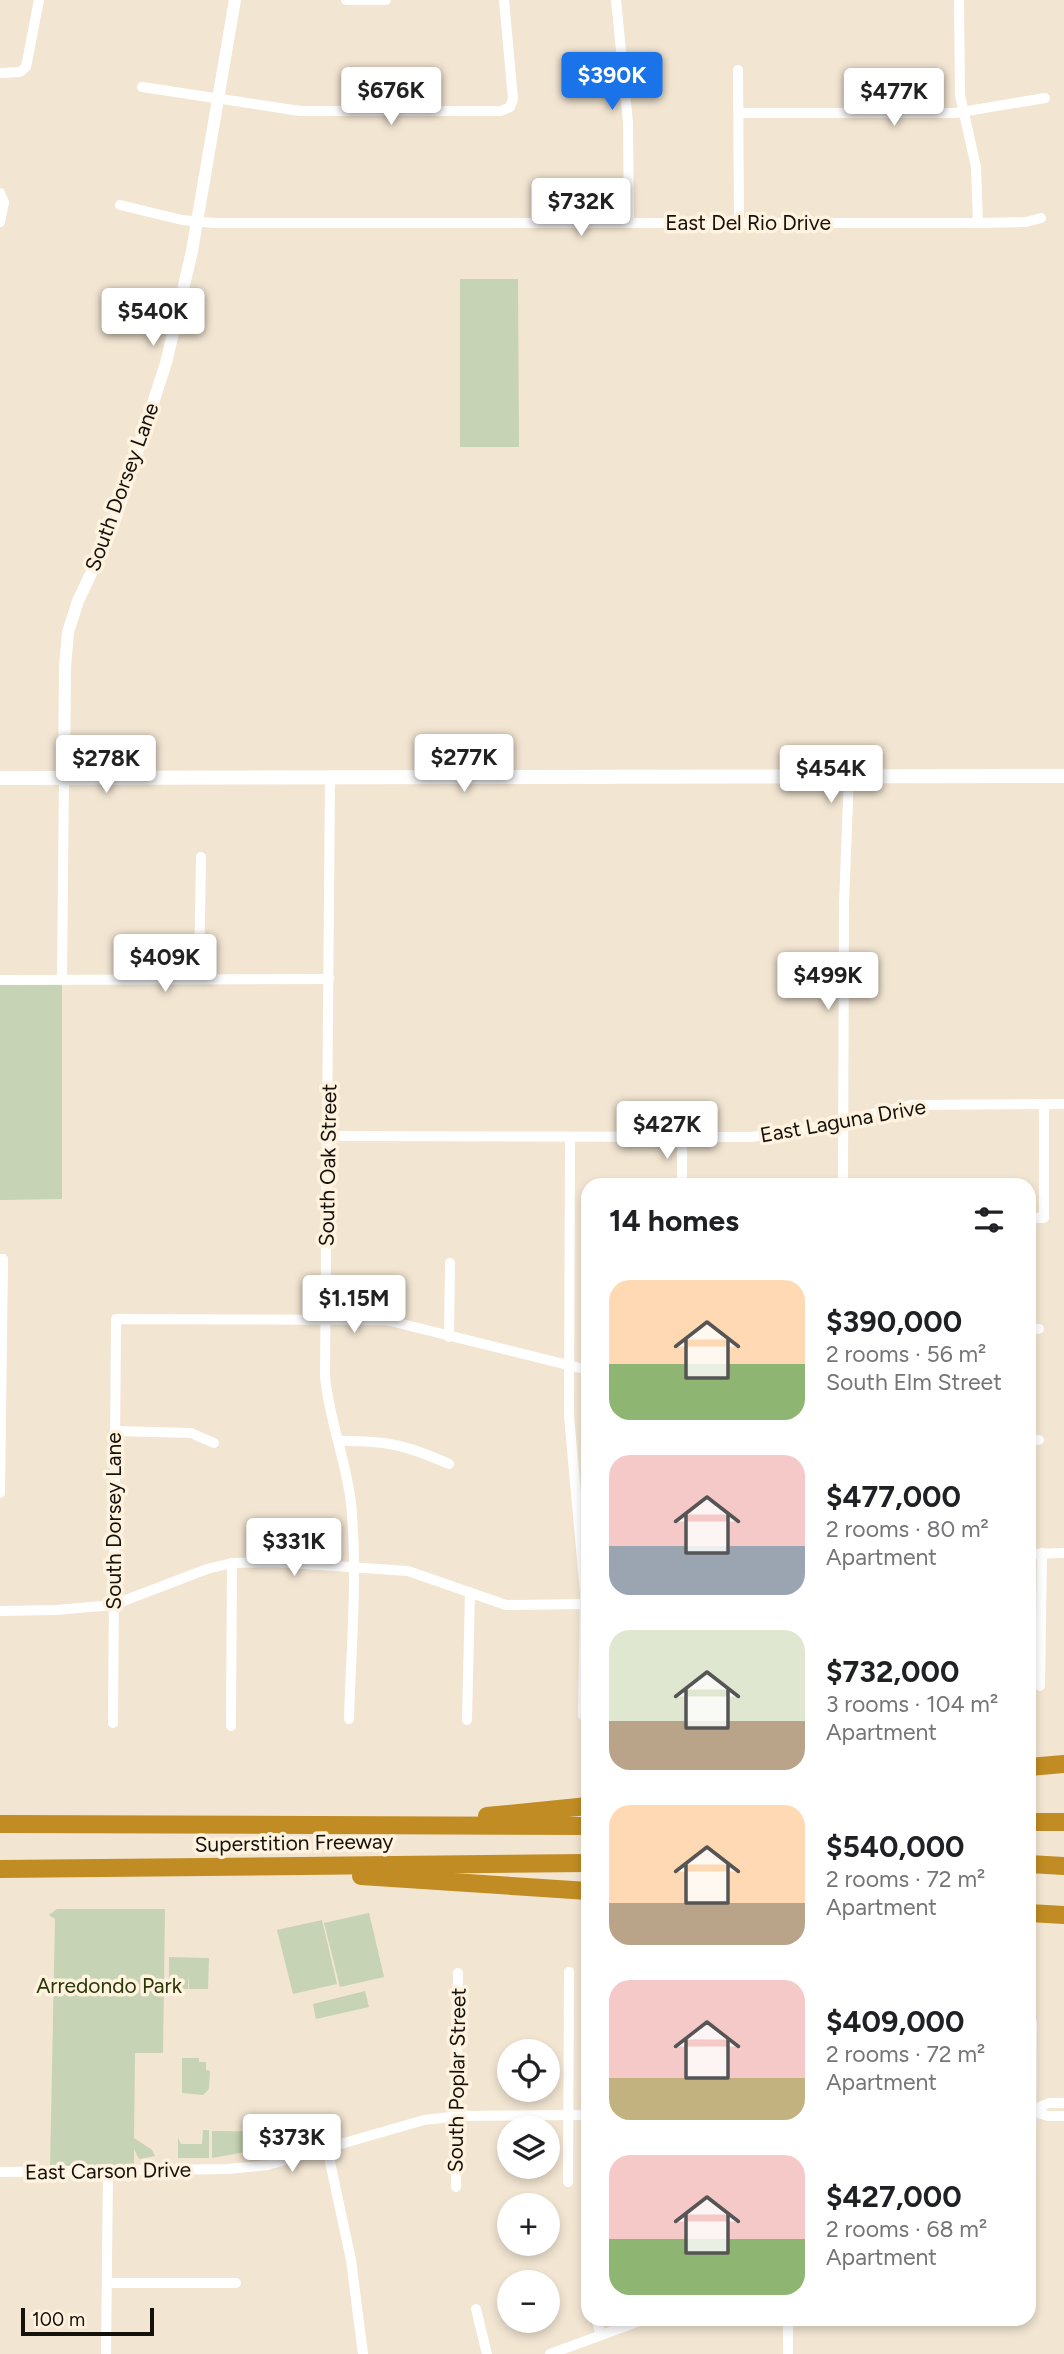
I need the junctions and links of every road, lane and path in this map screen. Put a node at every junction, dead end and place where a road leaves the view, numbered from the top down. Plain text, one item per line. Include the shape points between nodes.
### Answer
1 (39, 0) edge
2 (235, 0) edge
3 (346, 0) edge
4 (386, 0) edge
5 (504, 0) edge
6 (616, 0) edge
7 (959, 0) edge
8 (738, 70) dead end
9 (0, 73) edge
10 (142, 87) dead end
11 (1045, 98) dead end
12 (218, 100) junction
13 (963, 112) junction
14 (739, 113) junction
15 (0, 193) edge
16 (120, 205) dead end
17 (1041, 218) dead end
18 (0, 222) edge
19 (197, 222) junction
20 (629, 223) junction
21 (739, 223) junction
22 (978, 223) junction
23 (849, 775) junction
24 (330, 776) junction
25 (1064, 776) edge
26 (0, 778) edge
27 (64, 778) junction
28 (201, 857) dead end
29 (62, 978) junction
30 (199, 978) junction
31 (329, 979) junction
32 (0, 981) edge
33 (1044, 1104) junction
34 (1064, 1104) edge
35 (843, 1119) junction
36 (328, 1136) junction
37 (570, 1138) junction
38 (682, 1138) junction
39 (682, 1178) edge
40 (843, 1178) edge
41 (1036, 1218) edge
42 (2, 1259) edge
43 (450, 1263) dead end
44 (326, 1319) junction
45 (449, 1337) junction
46 (569, 1367) junction
47 (581, 1369) edge
48 (0, 1377) edge
49 (115, 1431) junction
50 (338, 1441) junction
51 (214, 1443) dead end
52 (449, 1464) dead end
53 (0, 1493) edge
54 (581, 1541) edge
55 (1036, 1553) edge
56 (1042, 1553) junction
57 (1064, 1553) edge
58 (232, 1563) junction
59 (352, 1564) junction
60 (470, 1592) junction
61 (581, 1604) edge
62 (113, 1605) junction
63 (0, 1611) edge
64 (1040, 1686) dead end
65 (349, 1718) dead end
66 (467, 1720) dead end
67 (113, 1723) dead end
68 (231, 1726) dead end
69 (1064, 1764) edge
70 (1036, 1766) edge
71 (581, 1807) edge
72 (1036, 1822) edge
73 (1064, 1822) edge
74 (0, 1824) edge
75 (581, 1826) edge
76 (375, 1827) junction
77 (1064, 1860) edge
78 (1036, 1862) edge
79 (581, 1863) edge
80 (1036, 1863) edge
81 (232, 1866) junction
82 (1064, 1866) edge
83 (0, 1869) edge
84 (581, 1891) edge
85 (1036, 1913) edge
86 (1064, 1915) edge
87 (569, 1972) dead end
88 (458, 1973) dead end
89 (1064, 2103) edge
90 (1036, 2108) edge
91 (1036, 2112) edge
92 (568, 2115) junction
93 (581, 2115) edge
94 (457, 2116) junction
95 (1064, 2116) edge
96 (327, 2148) junction
97 (108, 2170) junction
98 (0, 2172) edge
99 (568, 2182) dead end
100 (456, 2187) dead end
101 (107, 2283) junction
102 (236, 2283) dead end
103 (475, 2309) dead end
104 (598, 2326) edge
105 (624, 2326) edge
106 (788, 2326) edge
107 (601, 2334) junction
108 (106, 2354) edge
109 (363, 2354) edge
110 (487, 2354) edge
111 (550, 2354) edge
112 (788, 2354) edge

1 - 9 street via 24,70
2 - 12 street, South Dorsey Lane
3 - 4 street
5 - 12 street via 513,99 506,110 320,112
6 - 20 street via 628,122
7 - 13 street
8 - 14 street
10 - 12 street
11 - 13 street
12 - 19 street, South Dorsey Lane
13 - 14 street
13 - 22 street via 976,167
14 - 21 street
15 - 18 street via 4,206
16 - 19 street, East Del Rio Drive
17 - 22 street, East Del Rio Drive
19 - 20 street, East Del Rio Drive
19 - 27 street, South Dorsey Lane via 160,385 112,529 70,626
20 - 21 street, East Del Rio Drive
21 - 22 street, East Del Rio Drive
23 - 24 main road
23 - 25 main road
23 - 35 street
24 - 27 main road
24 - 31 street, South Oak Street
26 - 27 main road
27 - 29 street, South Dorsey Lane
28 - 30 street
29 - 30 street
29 - 32 street
30 - 31 street
31 - 36 street, South Oak Street
33 - 34 street, East Laguna Drive
33 - 35 street, East Laguna Drive via 911,1105
33 - 41 street via 1044,1218
35 - 38 street, East Laguna Drive via 751,1137
35 - 40 street
36 - 37 street, East Laguna Drive
36 - 44 street, South Oak Street
37 - 38 street, East Laguna Drive
37 - 46 street
38 - 39 street
42 - 48 street
43 - 45 street
44 - 45 street via 386,1320
44 - 49 street, South Dorsey Lane via 116,1319
44 - 50 street, South Oak Street via 328,1402
45 - 46 street
46 - 47 street
46 - 54 street
48 - 53 street
49 - 51 street via 191,1433
49 - 62 street, South Dorsey Lane
50 - 52 street via 406,1445
50 - 59 street, South Oak Street via 348,1476
55 - 56 street
56 - 57 street
56 - 64 street
58 - 59 street
58 - 62 street
58 - 68 street
59 - 60 street via 408,1570
59 - 65 street, South Oak Street
60 - 61 street via 506,1605
60 - 66 street
62 - 63 street
62 - 67 street, South Dorsey Lane
69 - 70 highway
71 - 76 highway
72 - 73 highway
74 - 76 highway, Superstition Freeway
75 - 76 highway, Superstition Freeway
77 - 78 highway
79 - 81 highway, Superstition Freeway
80 - 82 highway
81 - 83 highway, Superstition Freeway
81 - 84 highway
85 - 86 highway
87 - 92 street
88 - 94 street, South Poplar Street
89 - 90 street
91 - 95 street
92 - 93 street, East Carson Drive
92 - 94 street, East Carson Drive
92 - 99 street
94 - 96 street, East Carson Drive via 424,2120
94 - 100 street, South Poplar Street
96 - 97 street, East Carson Drive via 268,2165
96 - 109 street via 351,2260
97 - 98 street, East Carson Drive
97 - 101 street
101 - 102 street
101 - 108 street
103 - 110 street
104 - 107 street
105 - 107 street
106 - 112 street
107 - 111 street

